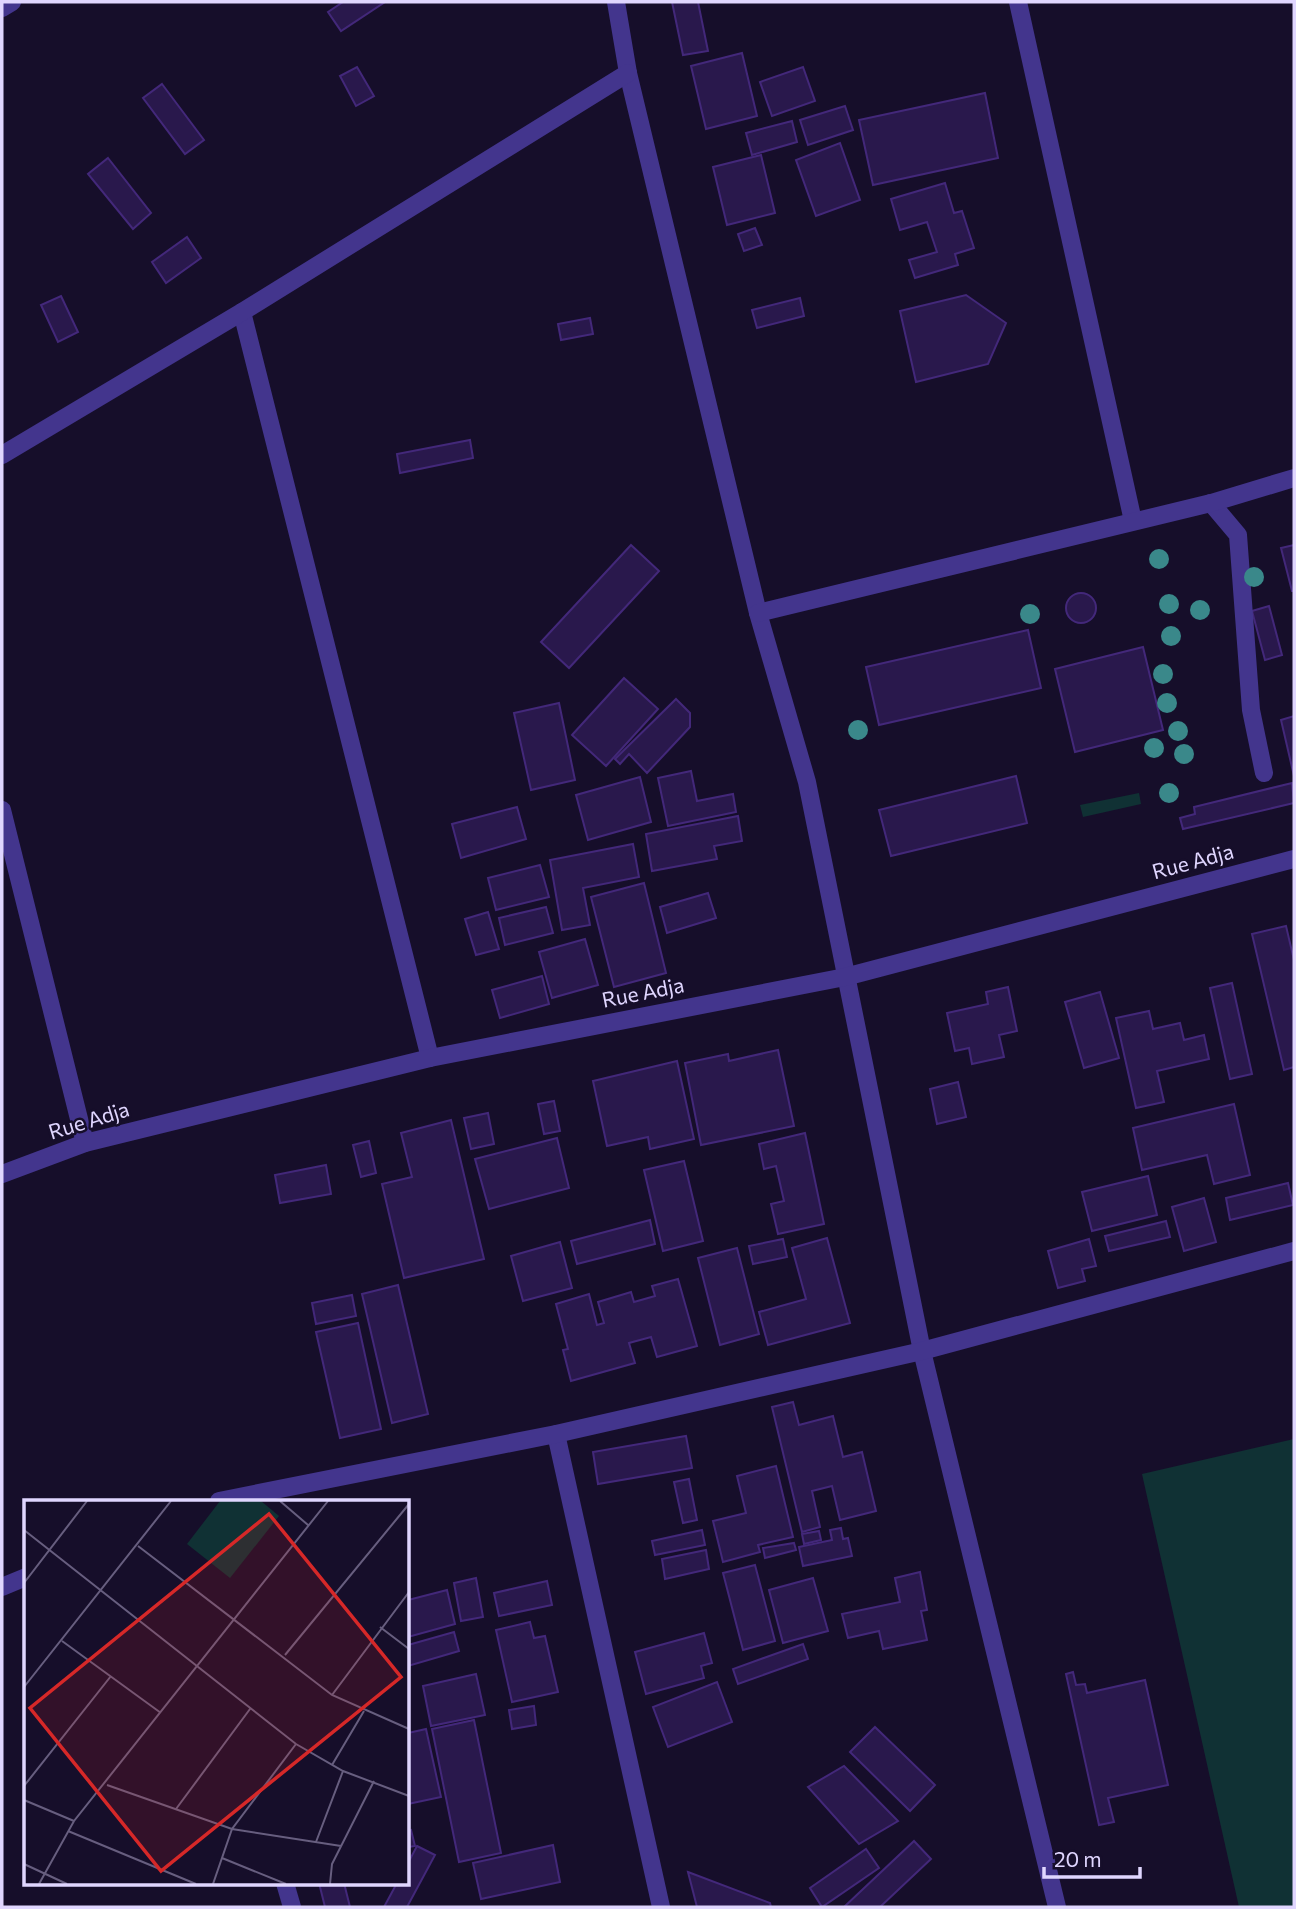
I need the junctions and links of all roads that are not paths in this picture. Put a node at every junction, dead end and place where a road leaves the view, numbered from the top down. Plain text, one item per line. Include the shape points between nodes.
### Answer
1 (12, 2) edge
2 (616, 2) edge
3 (1018, 2) edge
4 (2, 8) edge
5 (628, 73) junction
6 (242, 312) junction
7 (2, 455) edge
8 (1294, 478) edge
9 (1211, 503) junction
10 (1133, 521) junction
11 (758, 613) junction
12 (1264, 773) dead end
13 (2, 810) edge
14 (1294, 859) edge
15 (845, 976) junction
16 (430, 1058) junction
17 (85, 1143) junction
18 (2, 1174) edge
19 (1294, 1251) edge
20 (922, 1351) junction
21 (556, 1434) junction
22 (224, 1500) edge
23 (24, 1578) edge
24 (2, 1587) edge
25 (285, 1884) edge
26 (292, 1907) edge
27 (661, 1907) edge
28 (1057, 1907) edge

1 - 4 street
2 - 5 street
3 - 10 street
5 - 6 street
5 - 11 street
6 - 7 street
6 - 16 street
8 - 9 street
9 - 10 street
9 - 12 street via 1238,535 1251,710
10 - 11 street
11 - 15 street via 807,782
13 - 17 street
14 - 15 street, Rue Adja
15 - 16 street, Rue Adja
15 - 20 street
16 - 17 street, Rue Adja
17 - 18 street, Rue Adja
19 - 20 street
20 - 21 street
20 - 28 street
21 - 22 street
21 - 27 street
23 - 24 street
25 - 26 street

